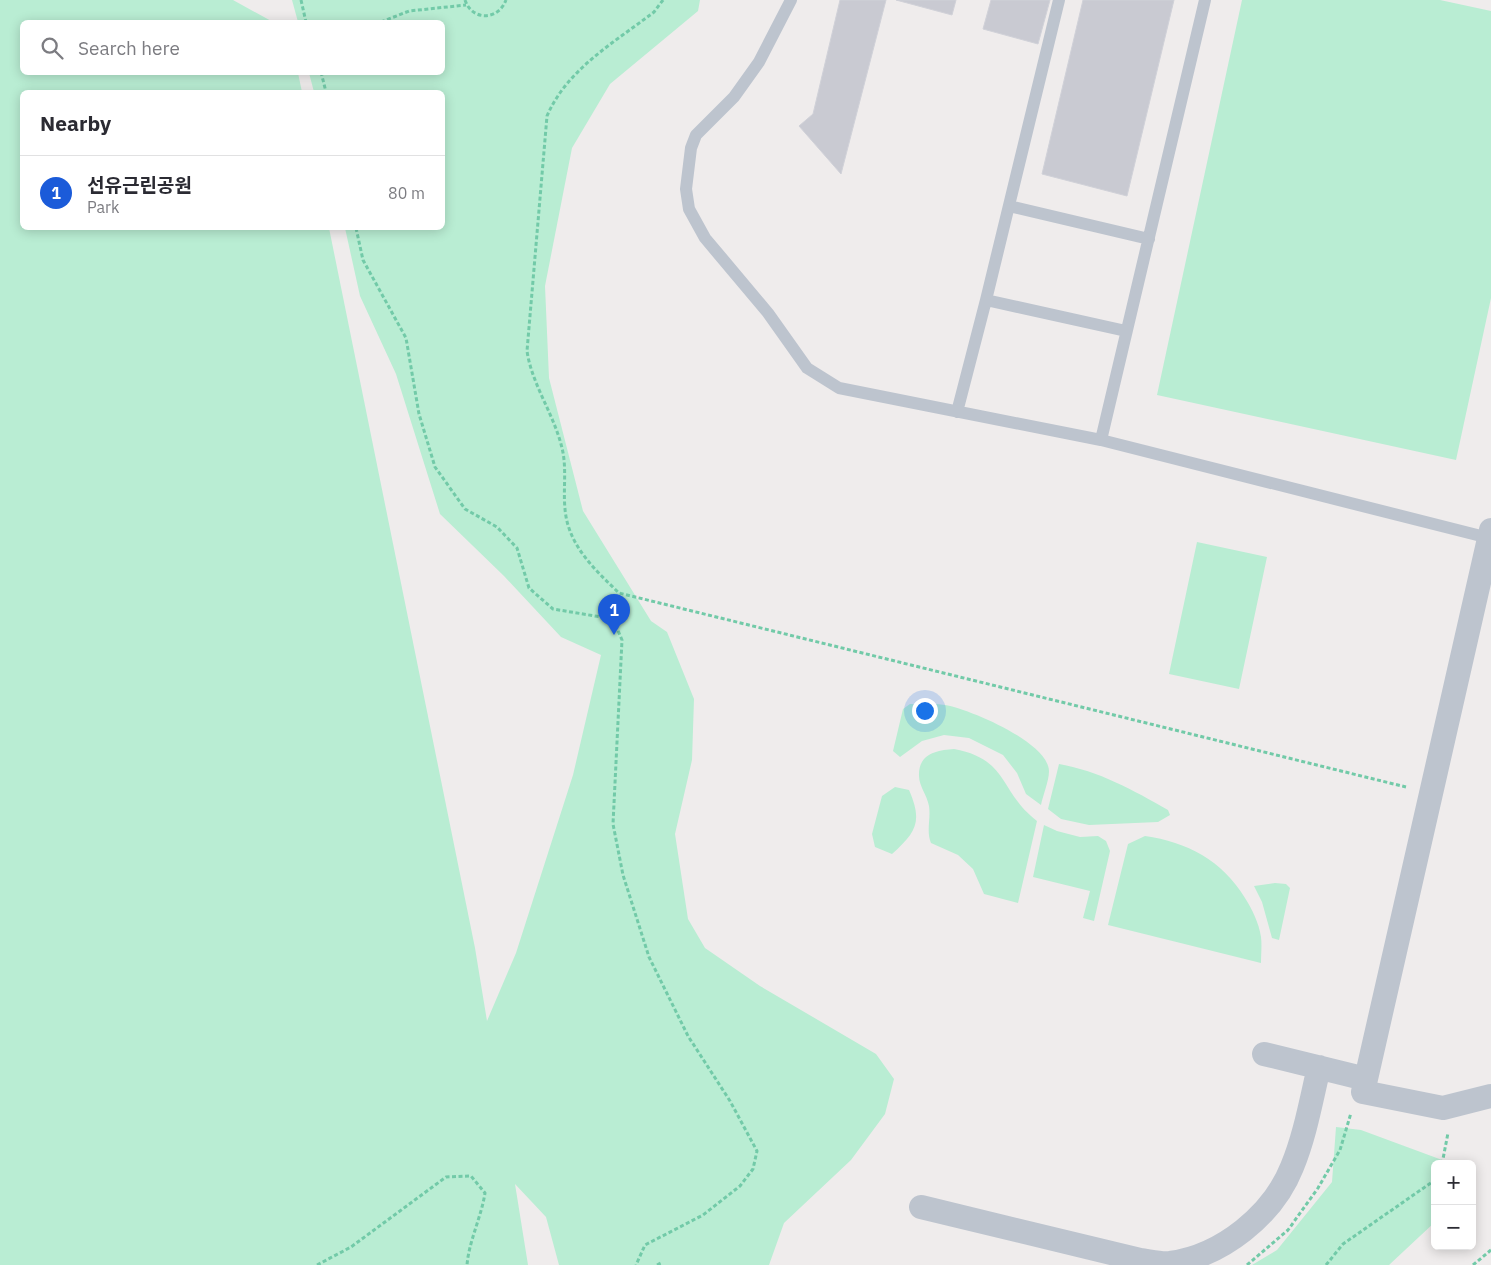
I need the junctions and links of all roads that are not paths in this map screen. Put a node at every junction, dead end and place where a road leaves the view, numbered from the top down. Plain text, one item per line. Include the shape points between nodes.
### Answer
1 (791, 0) edge
2 (1059, 0) edge
3 (1205, 0) edge
4 (1009, 206) junction
5 (1149, 240) junction
6 (986, 300) junction
7 (1126, 331) junction
8 (956, 412) junction
9 (1101, 440) junction
10 (1490, 534) edge
11 (1264, 1054) dead end
12 (1319, 1067) junction
13 (1366, 1078) junction
14 (1491, 1096) edge
15 (921, 1207) dead end

1 - 8 lane via 759,62 734,97 696,135 691,148 686,189 689,210 705,238 768,313 807,368 839,388
2 - 4 lane
3 - 5 lane
4 - 5 lane
4 - 6 lane
5 - 7 lane
6 - 7 lane
6 - 8 lane
7 - 9 lane
8 - 9 lane
9 - 10 lane
10 - 13 street
11 - 12 street
12 - 13 street
12 - 15 street via 1292,1169 1265,1211 1234,1237 1208,1253 1169,1263 1140,1260
13 - 14 street via 1363,1092 1442,1108

